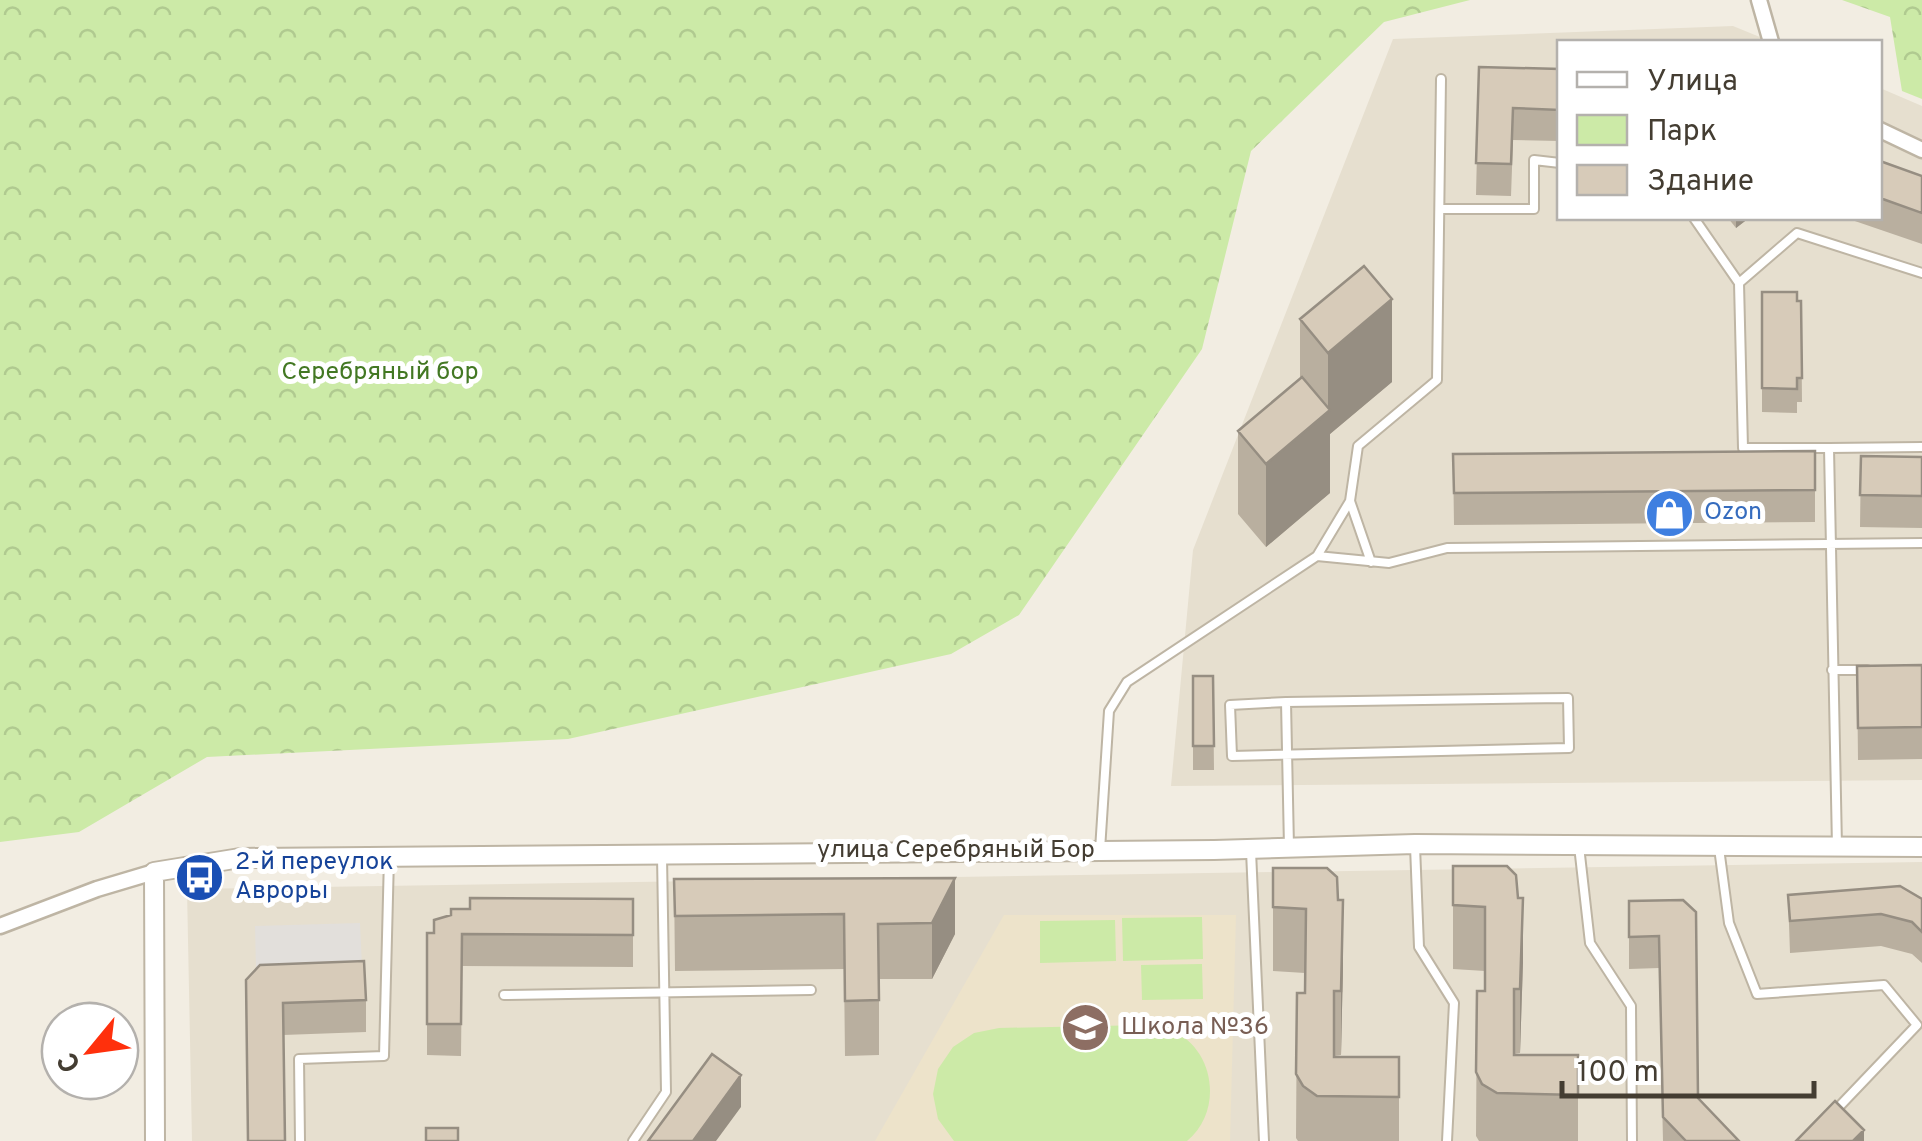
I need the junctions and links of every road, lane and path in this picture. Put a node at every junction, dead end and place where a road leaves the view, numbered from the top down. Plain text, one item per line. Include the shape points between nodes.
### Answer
1 (1759, 0) edge
2 (1770, 40) edge
3 (1441, 80) dead end
4 (1882, 131) edge
5 (1922, 150) edge
6 (1557, 162) edge
7 (1442, 209) junction
8 (1695, 220) edge
9 (1922, 274) edge
10 (1738, 283) junction
11 (1922, 447) edge
12 (1830, 448) junction
13 (1350, 501) junction
14 (1832, 542) junction
15 (1922, 543) edge
16 (1317, 556) junction
17 (1371, 562) junction
18 (1832, 670) junction
19 (1886, 670) edge
20 (1286, 702) junction
21 (1289, 753) junction
22 (1415, 844) junction
23 (1718, 844) junction
24 (1580, 846) junction
25 (1289, 847) junction
26 (1922, 847) edge
27 (1251, 848) junction
28 (1838, 848) junction
29 (1100, 850) junction
30 (662, 854) junction
31 (388, 856) junction
32 (154, 872) junction
33 (0, 926) edge
34 (811, 990) dead end
35 (664, 991) junction
36 (504, 995) dead end
37 (1821, 1126) edge
38 (155, 1141) edge
39 (300, 1141) edge
40 (633, 1141) edge
41 (1264, 1141) edge
42 (1447, 1141) edge
43 (1632, 1141) edge

1 - 2 street
3 - 7 lane
4 - 5 street
6 - 7 lane via 1534,160 1534,209
7 - 13 lane via 1437,380 1358,446
8 - 10 lane
9 - 10 lane via 1797,233
10 - 12 lane via 1743,448
11 - 12 lane
12 - 14 lane
13 - 16 lane
13 - 17 lane
14 - 15 lane
14 - 17 lane via 1447,548 1388,564
14 - 18 lane
16 - 17 lane
16 - 29 lane via 1127,682 1109,711
18 - 19 lane
18 - 28 lane
20 - 21 lane
20 - 21 lane via 1230,705 1232,756
20 - 21 lane via 1568,698 1569,748
21 - 25 lane
22 - 24 street, улица Серебряный Бор
22 - 25 street, улица Серебряный Бор
22 - 42 lane via 1419,948 1454,1003
23 - 24 street, улица Серебряный Бор
23 - 28 street, улица Серебряный Бор
23 - 37 lane via 1729,923 1757,994 1884,985 1916,1025
24 - 43 lane via 1590,943 1631,1006
25 - 27 street, улица Серебряный Бор
26 - 28 street, улица Серебряный Бор
27 - 29 street, улица Серебряный Бор
27 - 41 lane
29 - 30 street, улица Серебряный Бор
30 - 31 street, улица Серебряный Бор
30 - 35 lane
31 - 32 street, улица Серебряный Бор via 240,858
31 - 39 lane via 384,1056 299,1059
32 - 33 street, улица Серебряный Бор
32 - 38 street
34 - 35 lane
35 - 36 lane
35 - 40 lane via 666,1092

